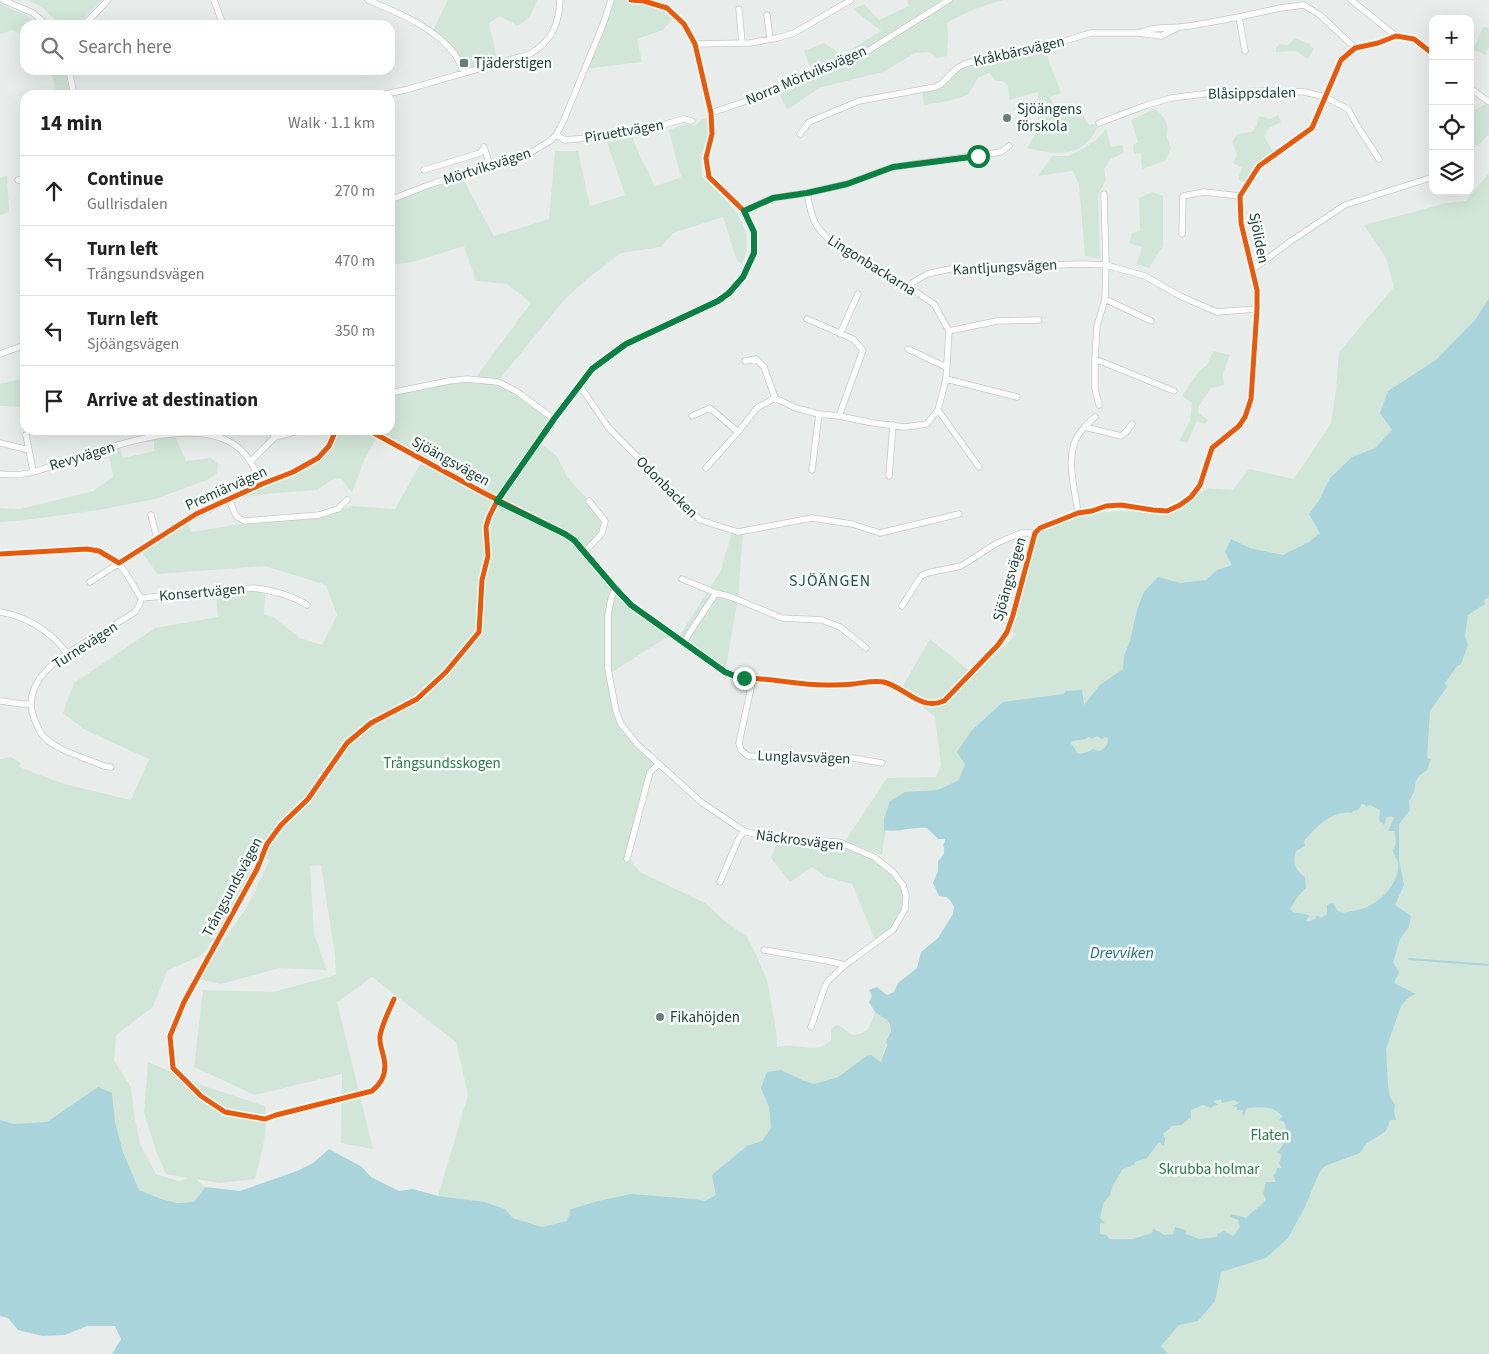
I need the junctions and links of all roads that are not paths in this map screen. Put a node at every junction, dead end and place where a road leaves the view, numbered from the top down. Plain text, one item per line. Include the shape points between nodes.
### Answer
1 (3, 0) edge
2 (108, 0) edge
3 (214, 0) edge
4 (368, 0) edge
5 (560, 0) edge
6 (610, 0) edge
7 (631, 0) edge
8 (851, 0) edge
9 (949, 0) edge
10 (1351, 0) edge
11 (739, 9) dead end
12 (767, 15) dead end
13 (1239, 17) junction
14 (41, 20) edge
15 (89, 20) edge
16 (221, 20) edge
17 (1396, 36) junction
18 (770, 39) junction
19 (742, 43) junction
20 (695, 44) junction
21 (1355, 48) junction
22 (1245, 51) dead end
23 (1429, 51) edge
24 (464, 73) junction
25 (70, 75) edge
26 (73, 90) edge
27 (1474, 91) edge
28 (395, 92) edge
29 (1325, 97) junction
30 (1489, 102) edge
31 (711, 112) junction
32 (692, 121) dead end
33 (1099, 123) dead end
34 (800, 134) dead end
35 (556, 135) junction
36 (1009, 146) dead end
37 (1379, 159) dead end
38 (490, 166) junction
39 (424, 170) dead end
40 (1429, 177) edge
41 (807, 193) junction
42 (1104, 194) dead end
43 (1240, 196) junction
44 (395, 198) edge
45 (744, 211) junction
46 (1182, 234) dead end
47 (1106, 265) junction
48 (1252, 270) junction
49 (907, 286) junction
50 (858, 294) dead end
51 (1105, 299) junction
52 (1257, 309) junction
53 (807, 319) dead end
54 (1039, 320) dead end
55 (1151, 321) dead end
56 (949, 331) junction
57 (840, 334) junction
58 (20, 347) edge
59 (908, 349) dead end
60 (0, 354) edge
61 (1095, 359) junction
62 (745, 361) dead end
63 (946, 367) junction
64 (946, 379) junction
65 (580, 386) junction
66 (1174, 391) dead end
67 (395, 392) edge
68 (1017, 397) dead end
69 (775, 398) junction
70 (1100, 405) dead end
71 (938, 410) junction
72 (820, 414) junction
73 (692, 416) dead end
74 (839, 416) junction
75 (1095, 417) dead end
76 (1245, 417) dead end
77 (554, 419) junction
78 (1132, 424) dead end
79 (893, 425) junction
80 (1085, 427) junction
81 (738, 432) junction
82 (1231, 432) dead end
83 (26, 435) dead end
84 (168, 435) edge
85 (212, 435) edge
86 (283, 435) edge
87 (334, 435) edge
88 (377, 435) edge
89 (219, 437) joint
90 (275, 437) joint
91 (0, 443) edge
92 (29, 450) junction
93 (251, 461) junction
94 (979, 467) dead end
95 (706, 468) dead end
96 (812, 470) dead end
97 (33, 471) junction
98 (0, 474) edge
99 (889, 476) dead end
100 (262, 484) junction
101 (229, 499) junction
102 (347, 500) dead end
103 (497, 501) junction
104 (589, 501) dead end
105 (1078, 513) junction
106 (959, 514) dead end
107 (151, 515) dead end
108 (1035, 533) junction
109 (156, 538) junction
110 (585, 552) junction
111 (0, 554) edge
112 (119, 563) junction
113 (682, 579) dead end
114 (90, 582) dead end
115 (615, 588) junction
116 (716, 593) junction
117 (141, 598) junction
118 (307, 604) dead end
119 (902, 606) dead end
120 (0, 612) edge
121 (683, 642) junction
122 (866, 648) dead end
123 (67, 653) junction
124 (753, 678) junction
125 (0, 701) edge
126 (30, 704) junction
127 (882, 763) dead end
128 (659, 764) junction
129 (111, 766) dead end
130 (744, 831) junction
131 (627, 860) dead end
132 (720, 882) dead end
133 (764, 950) dead end
134 (845, 965) junction
135 (394, 999) dead end
136 (811, 1027) dead end

1 - 14 street
2 - 15 street
3 - 16 street
4 - 24 street via 432,32 452,50
5 - 24 street via 553,31 540,48 519,58
6 - 35 street, Mörtviksvägen via 604,22
7 - 20 street, Trångsundsvägen via 667,8 684,24
8 - 18 street via 794,33
9 - 31 street, Norra Mörtviksvägen via 866,52 758,97
10 - 17 street
11 - 19 street
12 - 18 street
13 - 21 street, Kråkbärsvägen via 1304,6 1320,15
13 - 22 street
13 - 34 street, Kråkbärsvägen via 1138,33 1091,33 1044,48 994,56 964,64 935,87 859,101 809,122
17 - 21 street
17 - 23 street via 1414,39
18 - 19 street
19 - 20 street
20 - 31 street, Trångsundsvägen
21 - 29 street, Sjöliden via 1341,60
24 - 28 street
25 - 26 street
27 - 30 street
29 - 33 street, Blåsippsdalen via 1305,92 1219,92 1170,98
29 - 37 street, Blåsippsdalen via 1348,109
29 - 43 street, Sjöliden via 1312,128 1259,166
31 - 45 street, Trångsundsvägen via 712,134 706,158 709,177
32 - 35 street, Piruettvägen via 588,138 565,140
35 - 38 street, Mörtviksvägen via 528,154
36 - 41 street via 1001,152 893,167 847,184
38 - 39 street via 484,147 480,153
38 - 44 street, Mörtviksvägen
40 - 48 street via 1345,205
41 - 45 street via 773,198
41 - 49 street, Lingonbackarna via 812,219 820,232
42 - 47 street
43 - 46 street, Sjöliden via 1204,192 1183,196
43 - 48 street, Sjöliden via 1241,223
45 - 65 street, Trångsundsvägen via 754,232 754,253 743,277 729,293 712,305 626,344 592,369
47 - 49 street, Kantljungsvägen via 950,269 927,274
47 - 51 street
47 - 52 street, Kantljungsvägen via 1145,276 1217,312
48 - 52 street, Sjöliden
49 - 56 street, Lingonbackarna via 934,304
50 - 57 street
51 - 55 street
51 - 61 street via 1097,326
52 - 76 street, Sjöliden via 1252,399
53 - 57 street
54 - 56 street via 997,322
56 - 63 street
57 - 74 street via 853,339 864,350
58 - 60 street
59 - 63 street
61 - 66 street
61 - 70 street via 1095,389
62 - 69 street via 756,359 764,368
63 - 64 street
64 - 68 street
64 - 71 street
65 - 77 street, Trångsundsvägen
65 - 106 street, Odonbacken via 608,427 700,520 738,532 812,518 852,524 880,533
67 - 77 street via 467,379 498,382
69 - 72 street
69 - 81 street via 757,408
71 - 79 street via 927,424
71 - 94 street
72 - 74 street
72 - 96 street
73 - 81 street via 710,408
74 - 79 street
75 - 80 street
77 - 103 street, Trångsundsvägen
78 - 80 street via 1121,436
79 - 99 street
80 - 105 street via 1072,451
81 - 95 street
82 - 105 street, Sjöängsvägen via 1212,448 1200,485 1180,506 1160,511 1121,504
83 - 92 street, Revyvägen
84 - 97 street, Revyvägen via 136,440
85 - 89 street, Revyvägen
86 - 90 street
87 - 100 street, Premiärvägen via 318,458
88 - 103 street, Sjöängsvägen
89 - 93 street, Revyvägen via 237,446
90 - 93 street
91 - 92 street, Revyvägen
92 - 97 street, Revyvägen
93 - 100 street, Revyvägen
97 - 98 street, Revyvägen via 22,475
100 - 101 street, Premiärvägen
101 - 102 street, Premiärvägen via 236,516 244,521 319,515 338,509
101 - 109 street, Premiärvägen
103 - 110 street, Sjöängsvägen via 565,534
103 - 135 street, Trångsundsvägen via 486,528 488,556 482,580 478,632 446,672 417,699 371,723 347,743 308,799 267,844 184,1002 170,1036 173,1068 201,1096 225,1112 265,1119 372,1090 379,1086 383,1077 385,1061 380,1037
104 - 110 street via 605,521 602,533
105 - 108 street, Sjöängsvägen
107 - 109 street
108 - 119 street via 1020,533 997,542 961,566 927,573
108 - 124 street, Sjöängsvägen via 1007,632 944,700 928,704 883,682 801,684
109 - 112 street, Premiärvägen
110 - 115 street, Sjöängsvägen
111 - 112 street via 87,549 99,551
112 - 114 street
112 - 117 street, Konsertvägen
113 - 116 street
115 - 121 street, Sjöängsvägen via 631,605
115 - 128 street, Näckrosvägen via 608,615 607,649 616,711 621,724 637,744
116 - 121 street
116 - 122 street via 731,596 782,618 822,620 840,627
117 - 118 street, Konsertvägen via 252,588
117 - 123 street, Turnevägen via 136,612
120 - 123 street via 35,624 57,640
121 - 124 street, Sjöängsvägen via 725,672
123 - 126 street, Turnevägen via 56,660 36,683
124 - 127 street, Lunglavsvägen via 739,744 748,756 853,758
125 - 126 street
126 - 129 street via 42,735 56,746
128 - 130 street, Näckrosvägen via 701,802
128 - 131 street via 650,772
130 - 132 street
130 - 134 street, Näckrosvägen via 772,839 838,842 874,857 903,885 905,908 893,930
133 - 134 street
134 - 136 street, Näckrosvägen via 825,986

